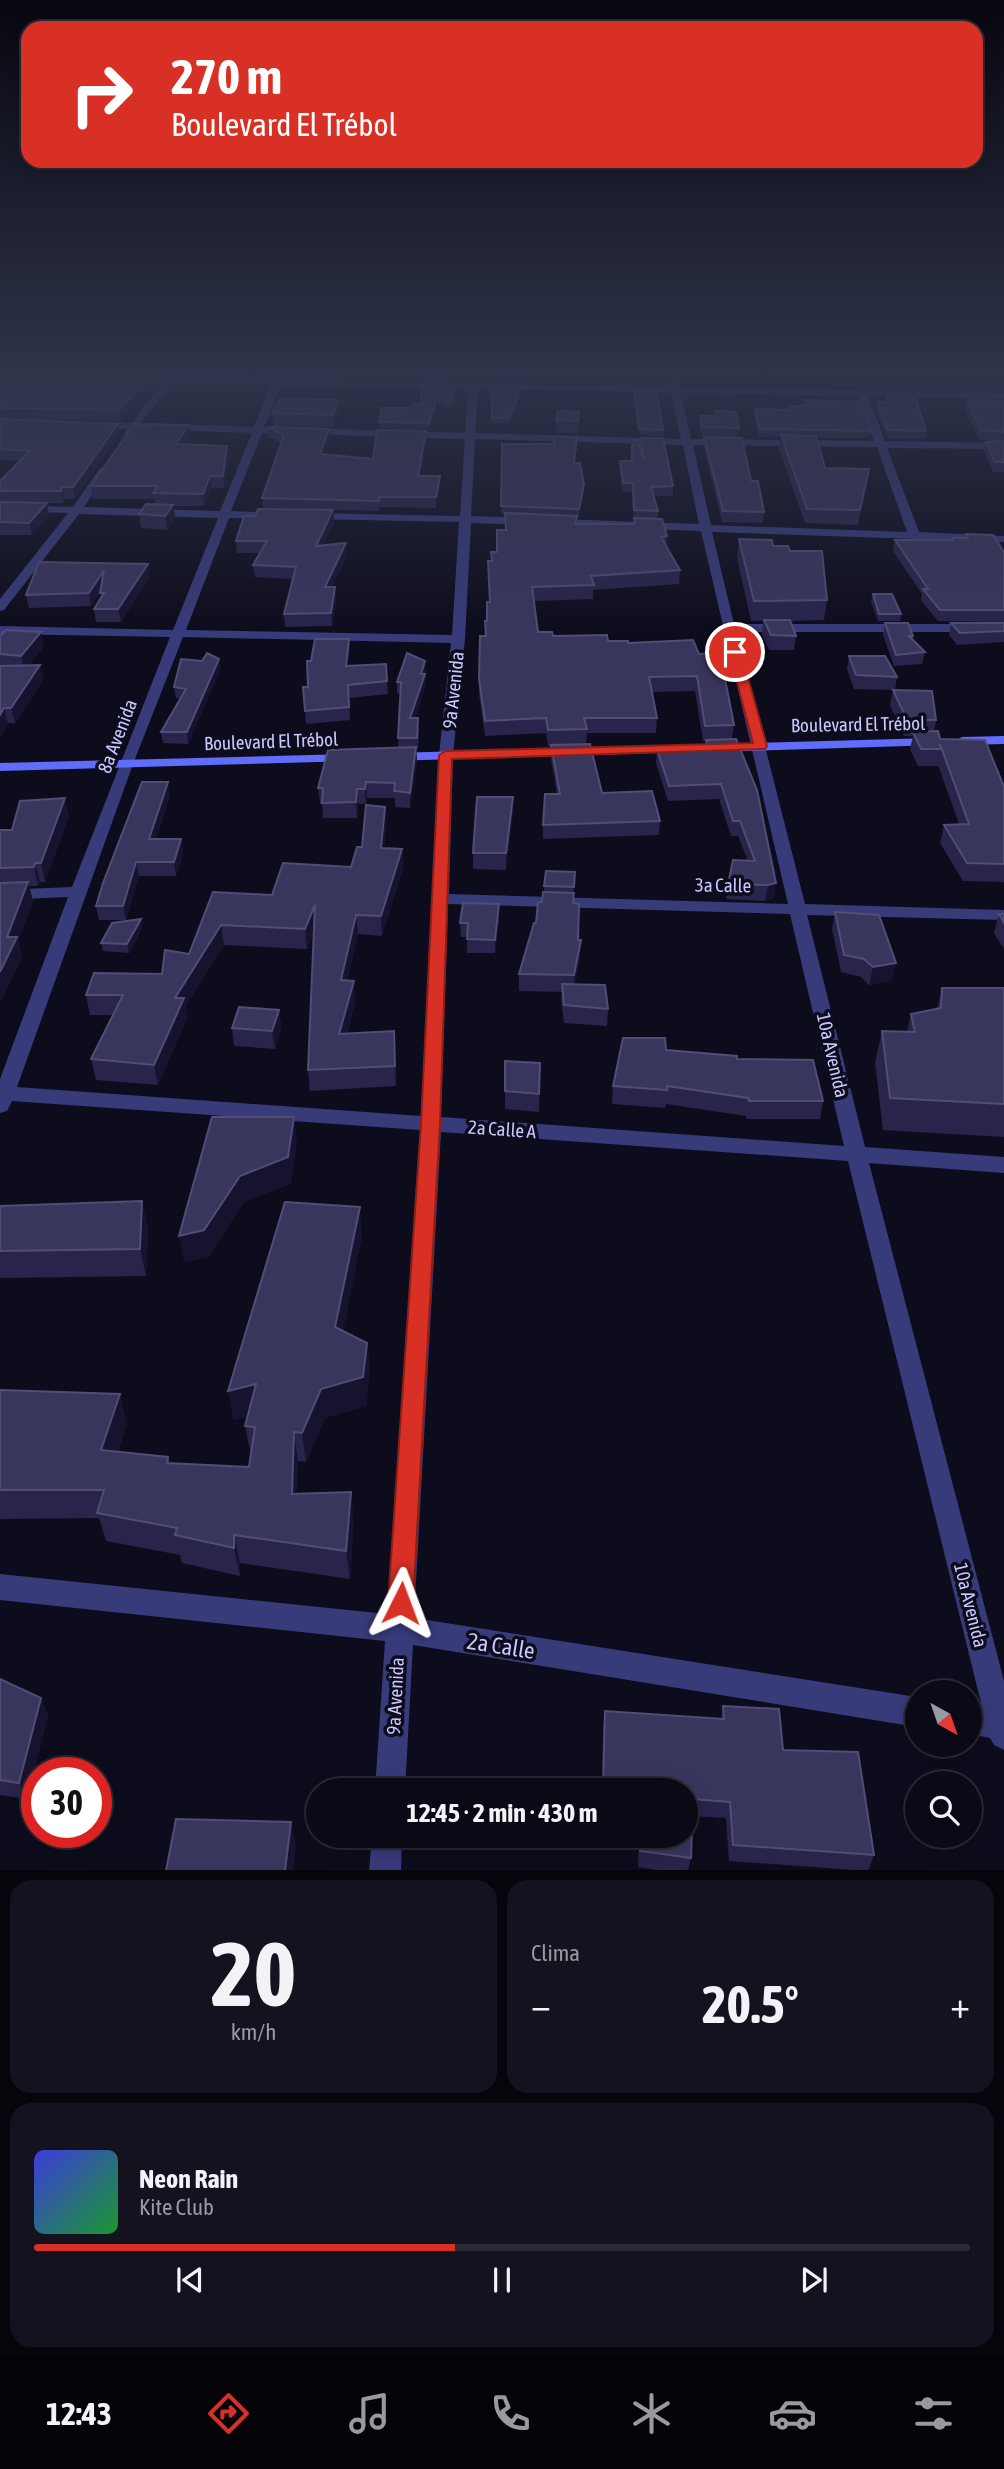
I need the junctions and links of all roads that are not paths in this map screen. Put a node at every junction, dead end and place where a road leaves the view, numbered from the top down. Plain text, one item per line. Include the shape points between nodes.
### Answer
1 (110, 459) edge
2 (246, 459) edge
3 (469, 459) edge
4 (689, 459) edge
5 (886, 459) edge
6 (0, 508) edge
7 (77, 509) junction
8 (223, 515) junction
9 (290, 516) edge
10 (304, 516) edge
11 (466, 519) junction
12 (704, 527) junction
13 (915, 535) junction
14 (1004, 539) edge
15 (0, 607) edge
16 (729, 628) junction
17 (1004, 628) edge
18 (0, 630) edge
19 (177, 633) junction
20 (458, 639) junction
21 (1004, 740) edge
22 (760, 746) junction
23 (446, 755) junction
24 (126, 764) junction
25 (0, 767) edge
26 (80, 892) junction
27 (0, 895) edge
28 (440, 899) junction
29 (799, 908) junction
30 (1004, 915) edge
31 (2, 1098) edge
32 (431, 1124) junction
33 (856, 1154) junction
34 (1004, 1165) edge
35 (0, 1587) edge
36 (399, 1629) junction
37 (905, 1710) edge
38 (982, 1723) edge
39 (1003, 1729) edge
40 (391, 1778) edge
41 (386, 1848) edge
42 (385, 1870) edge

1 - 7 street
2 - 8 street, 8a Avenida
3 - 11 street, 9a Avenida
4 - 12 street, 10a Avenida
5 - 13 street
6 - 7 street
7 - 8 street
7 - 15 street
8 - 9 street
8 - 19 street, 8a Avenida
10 - 11 street
11 - 12 street
11 - 20 street, 9a Avenida
12 - 13 street
12 - 16 street, 10a Avenida
13 - 14 street
16 - 17 street
16 - 22 street, 10a Avenida
18 - 19 street
19 - 20 street
19 - 24 street, 8a Avenida
20 - 23 street, 9a Avenida
21 - 22 main road, Boulevard El Trébol
22 - 23 main road, Boulevard El Trébol
22 - 29 street, 10a Avenida
23 - 24 main road, Boulevard El Trébol
23 - 28 street, 9a Avenida
24 - 25 main road, Boulevard El Trébol
24 - 26 street, 8a Avenida
26 - 27 street
26 - 31 street, 8a Avenida
28 - 29 street, 3a Calle
28 - 32 street, 9a Avenida
29 - 30 street, 3a Calle
29 - 33 street, 10a Avenida
31 - 32 street, 2a Calle A
32 - 33 street, 2a Calle A
32 - 36 street, 9a Avenida
33 - 34 street, 2a Calle A
33 - 39 street, 10a Avenida
35 - 36 street, 2a Calle
36 - 37 street, 2a Calle
36 - 40 street, 9a Avenida
38 - 39 street
41 - 42 street

